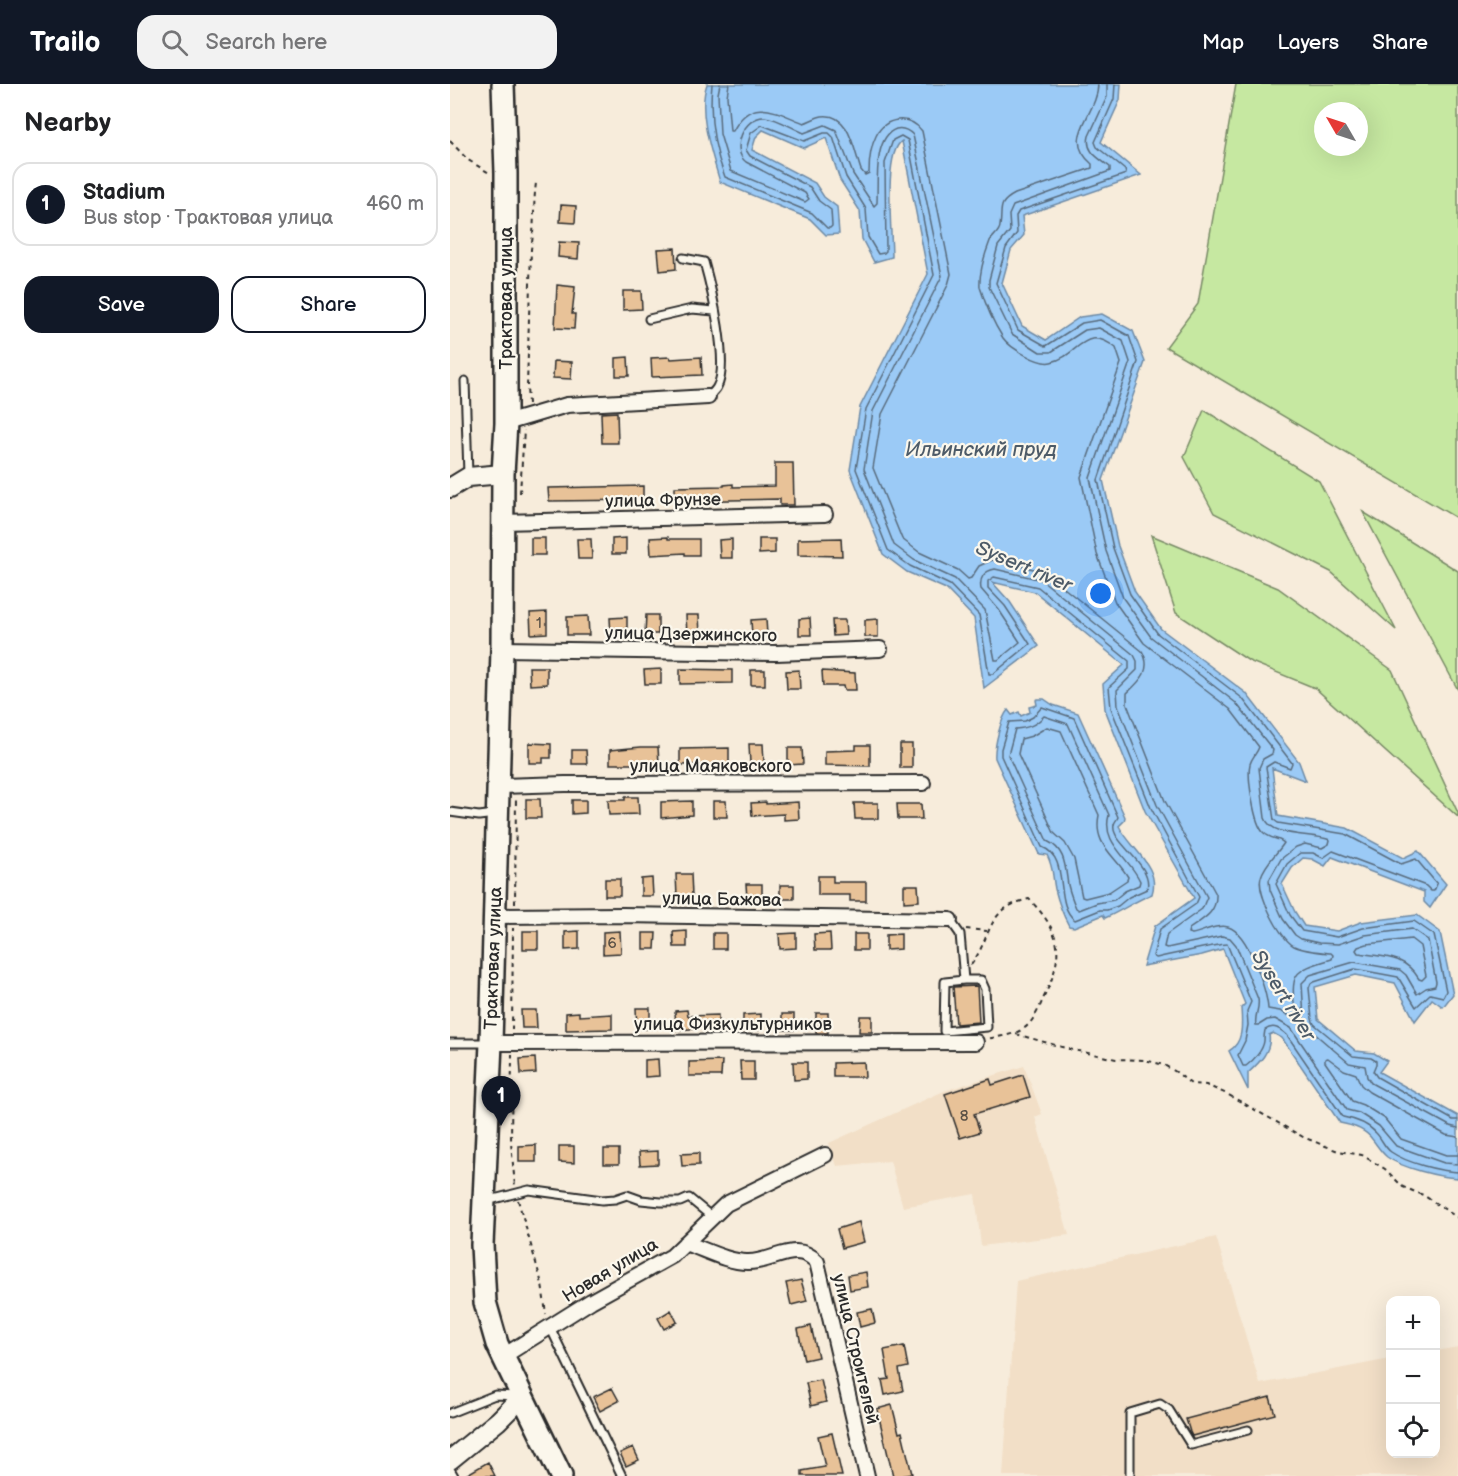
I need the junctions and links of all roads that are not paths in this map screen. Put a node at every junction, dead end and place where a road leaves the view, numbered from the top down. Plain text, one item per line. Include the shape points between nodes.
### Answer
1 (504, 84) edge
2 (683, 258) dead end
3 (714, 311) junction
4 (649, 318) dead end
5 (465, 381) dead end
6 (708, 398) joint
7 (515, 420) junction
8 (503, 474) junction
9 (468, 477) junction
10 (450, 488) edge
11 (825, 514) dead end
12 (511, 522) junction
13 (501, 649) junction
14 (880, 650) dead end
15 (923, 783) dead end
16 (507, 786) junction
17 (450, 812) edge
18 (497, 814) junction
19 (505, 916) junction
20 (952, 924) joint
21 (964, 977) junction
22 (976, 1042) road end
23 (450, 1043) edge
24 (491, 1043) junction
25 (825, 1155) dead end
26 (484, 1201) junction
27 (712, 1217) junction
28 (685, 1243) junction
29 (549, 1328) junction
30 (502, 1357) junction
31 (522, 1396) junction
32 (450, 1413) edge
33 (1248, 1430) dead end
34 (450, 1460) edge
35 (450, 1469) edge
36 (454, 1476) edge
37 (561, 1476) edge
38 (622, 1476) edge
39 (867, 1476) edge
40 (1130, 1476) edge

1 - 7 main road, Трактовая улица
2 - 3 lane via 704,262
3 - 4 lane via 692,309
3 - 6 lane via 721,368 718,386
5 - 9 lane
6 - 7 street via 567,405
7 - 8 main road, Трактовая улица
8 - 9 street
8 - 12 main road, Трактовая улица
9 - 10 street
11 - 12 street, улица Фрунзе
12 - 13 main road, Трактовая улица
13 - 14 street, улица Дзержинского via 776,653
13 - 16 main road, Трактовая улица
15 - 16 street, улица Маяковского
16 - 18 main road, Трактовая улица
17 - 18 lane
18 - 19 main road, Трактовая улица
19 - 20 street, улица Бажова via 623,915
19 - 24 main road, Трактовая улица
20 - 21 lane via 960,934
21 - 21 lane via 981,980 986,989 987,1027 944,1031 945,982
22 - 24 street, улица Физкультурников
23 - 24 lane
24 - 26 main road, Трактовая улица
25 - 27 street, Новая улица via 746,1192
26 - 27 lane via 529,1190 602,1200 627,1196 680,1202 689,1198
26 - 30 main road, Трактовая улица via 485,1302
27 - 28 street, Новая улица
28 - 29 street, Новая улица via 672,1256
28 - 39 street, улица Строителей via 748,1262 800,1252 810,1254 817,1262
29 - 30 street, Новая улица
29 - 38 lane
30 - 31 main road, Трактовая улица
31 - 32 lane via 495,1395
31 - 34 street
31 - 37 main road, Трактовая улица
33 - 40 lane via 1191,1445 1169,1410 1160,1404 1145,1407 1130,1413
35 - 36 lane

